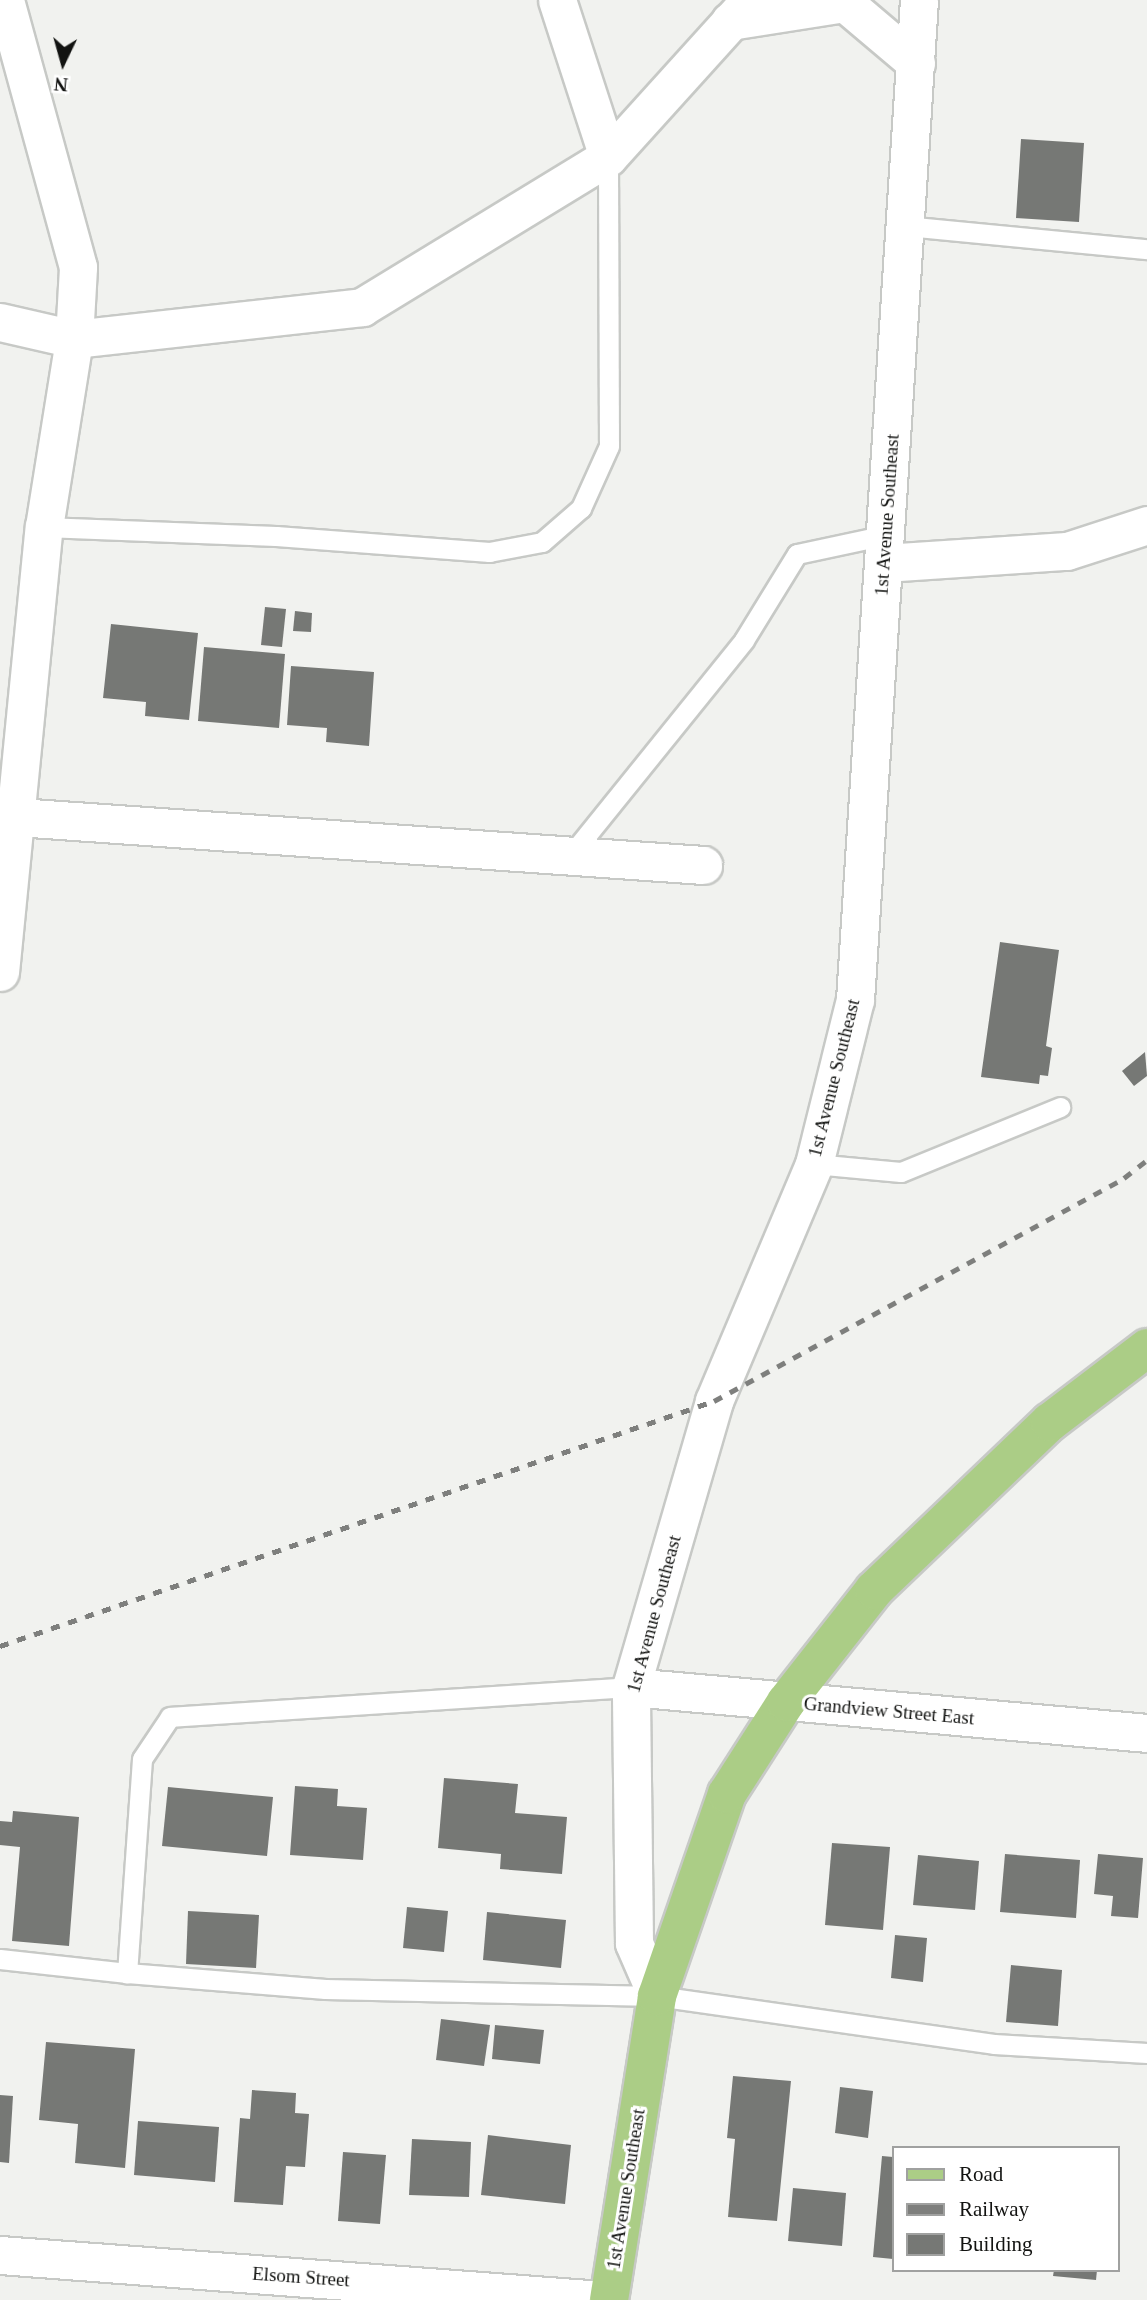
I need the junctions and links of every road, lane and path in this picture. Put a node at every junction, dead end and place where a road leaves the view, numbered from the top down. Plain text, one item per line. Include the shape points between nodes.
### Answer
1 (5, 0) edge
2 (557, 0) edge
3 (919, 0) edge
4 (740, 10) edge
5 (916, 63) junction
6 (608, 157) junction
7 (906, 226) junction
8 (1147, 249) edge
9 (0, 322) edge
10 (74, 339) junction
11 (1147, 525) edge
12 (44, 527) junction
13 (885, 549) junction
14 (16, 817) junction
15 (570, 856) junction
16 (703, 865) dead end
17 (0, 972) edge
18 (1060, 1107) dead end
19 (814, 1164) junction
20 (1147, 1348) edge
21 (631, 1687) junction
22 (786, 1702) junction
23 (1147, 1733) edge
24 (0, 1959) edge
25 (127, 1973) junction
26 (657, 1996) junction
27 (1147, 2053) edge
28 (0, 2255) edge
29 (601, 2300) edge
30 (609, 2300) edge

1 - 10 street via 78,267
2 - 6 street
3 - 5 street, 1st Avenue Southeast
4 - 5 street via 845,3
4 - 6 street
5 - 7 street, 1st Avenue Southeast
6 - 10 street via 362,307
6 - 12 lane via 609,446 581,508 542,542 489,552 275,536
7 - 8 lane
7 - 13 street, 1st Avenue Southeast
9 - 10 street
10 - 12 street
11 - 13 street via 1067,551
12 - 14 street
13 - 15 lane via 797,554 744,640
13 - 19 street, 1st Avenue Southeast via 855,1000
14 - 15 street
14 - 17 street
15 - 16 street
18 - 19 lane via 901,1172
19 - 21 street, 1st Avenue Southeast via 714,1401
20 - 22 main road, 1st Avenue Southeast via 1050,1422 874,1590
21 - 22 street, Grandview Street East
21 - 25 lane via 170,1717 142,1759
21 - 26 street, 1st Avenue Southeast via 634,1943
22 - 23 street, Grandview Street East
22 - 26 main road, 1st Avenue Southeast via 727,1794
24 - 25 lane
25 - 26 lane via 324,1989
26 - 27 lane via 994,2044
26 - 30 main road, 1st Avenue Southeast
28 - 29 street, Elsom Street

